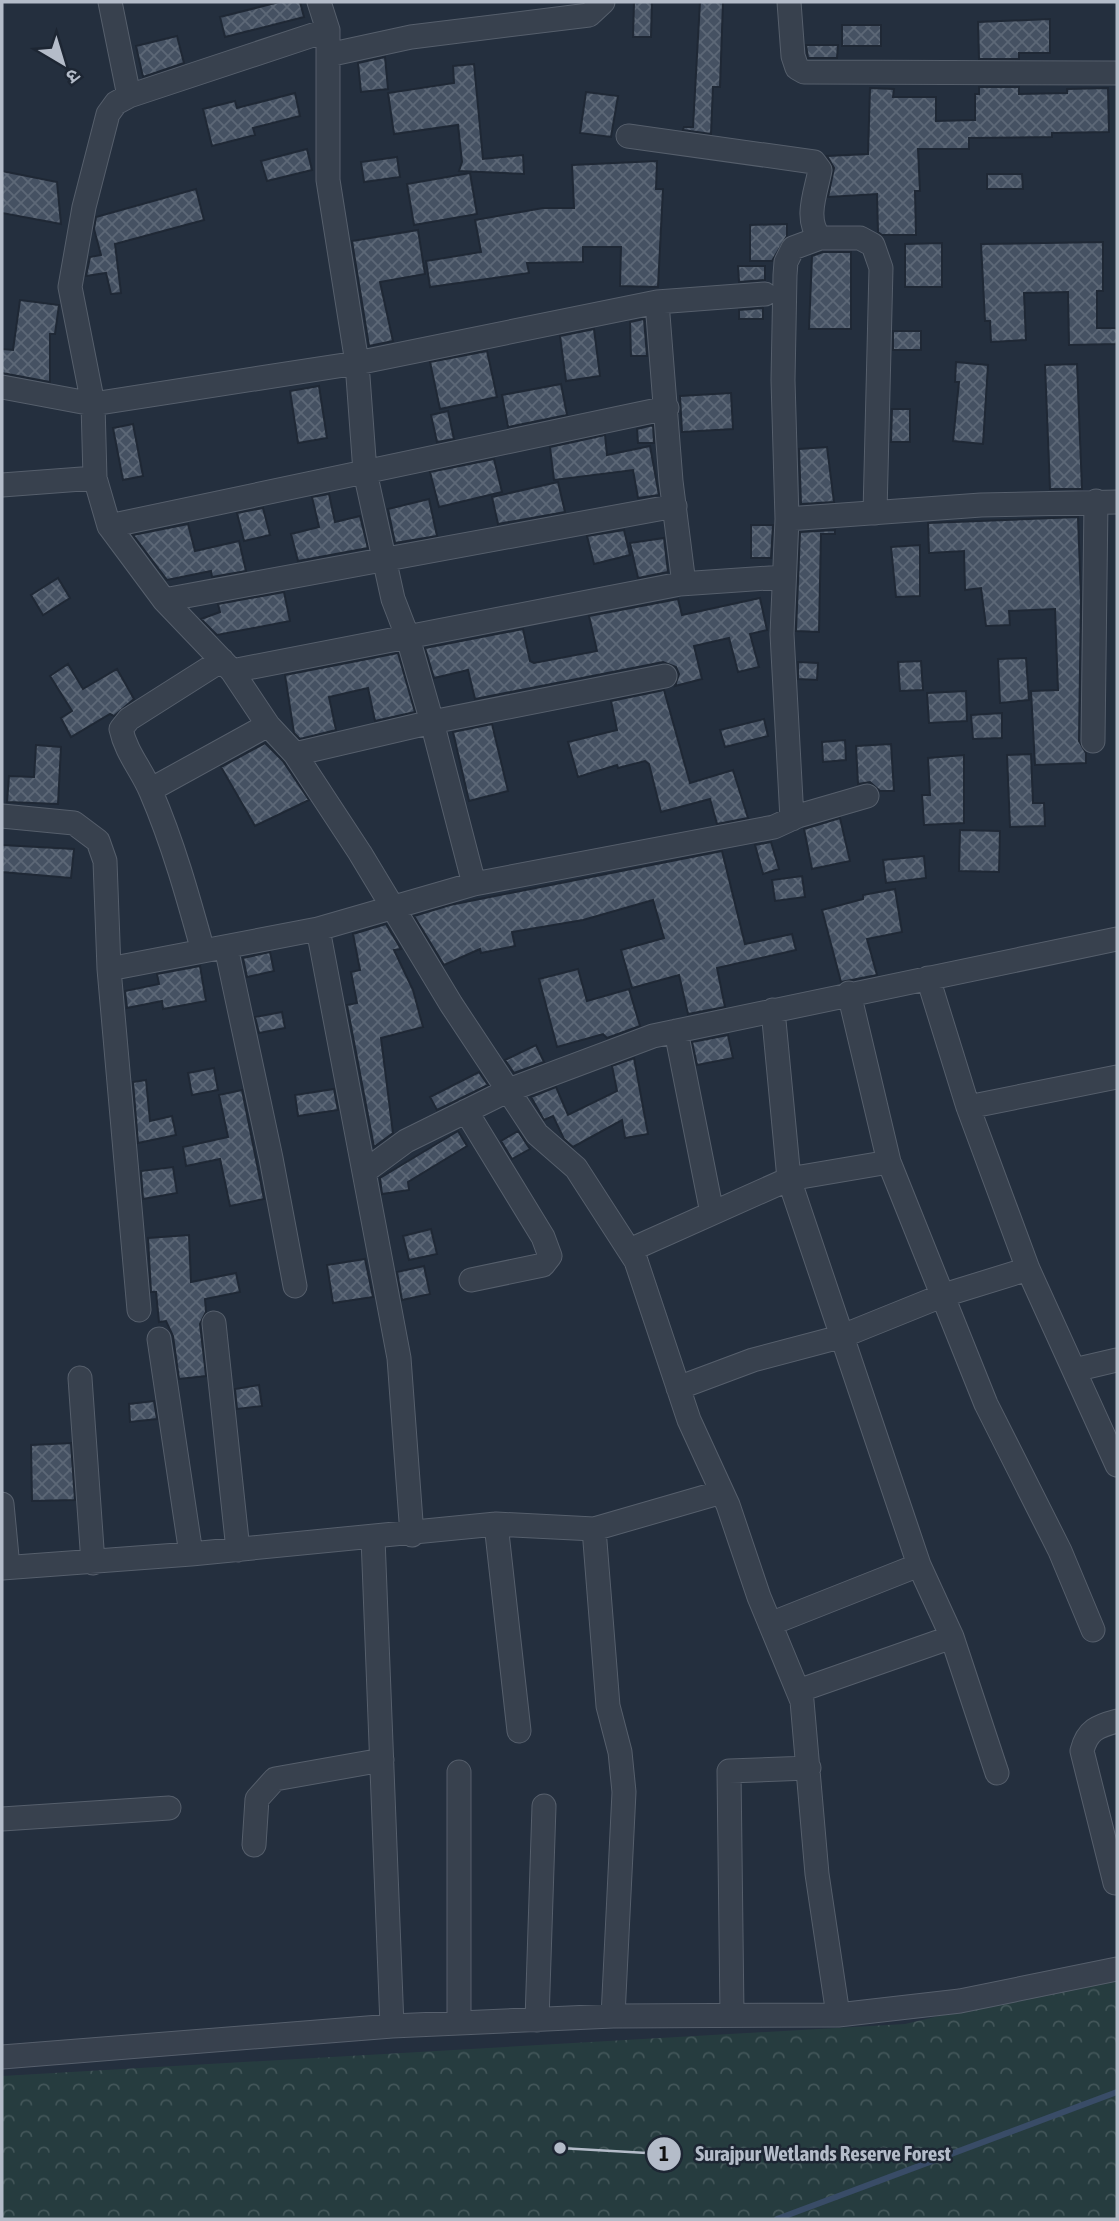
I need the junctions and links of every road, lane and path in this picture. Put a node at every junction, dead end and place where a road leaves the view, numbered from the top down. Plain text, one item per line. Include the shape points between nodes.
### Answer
1 (110, 2) edge
2 (319, 2) edge
3 (603, 2) edge
4 (789, 2) edge
5 (328, 30) junction
6 (328, 55) junction
7 (1117, 73) edge
8 (128, 96) junction
9 (628, 136) dead end
10 (820, 238) junction
11 (765, 294) dead end
12 (657, 302) junction
13 (357, 363) junction
14 (2, 387) edge
15 (93, 404) junction
16 (667, 408) junction
17 (365, 472) junction
18 (95, 478) junction
19 (2, 485) edge
20 (1107, 502) edge
21 (676, 506) junction
22 (875, 513) junction
23 (787, 519) junction
24 (109, 526) junction
25 (386, 557) junction
26 (784, 577) junction
27 (680, 584) junction
28 (164, 600) junction
29 (408, 638) junction
30 (227, 665) junction
31 (665, 676) dead end
32 (432, 722) junction
33 (268, 725) junction
34 (1093, 741) dead end
35 (295, 754) junction
36 (150, 790) junction
37 (867, 796) dead end
38 (2, 816) edge
39 (792, 819) junction
40 (474, 884) junction
41 (392, 907) junction
42 (318, 929) junction
43 (1117, 939) edge
44 (214, 949) junction
45 (109, 969) junction
46 (928, 978) junction
47 (849, 993) junction
48 (773, 1010) junction
49 (676, 1031) junction
50 (1117, 1077) edge
51 (509, 1090) junction
52 (968, 1107) junction
53 (466, 1111) junction
54 (889, 1162) junction
55 (364, 1172) junction
56 (789, 1179) junction
57 (712, 1213) junction
58 (629, 1250) junction
59 (1028, 1269) junction
60 (471, 1280) dead end
61 (295, 1286) dead end
62 (944, 1295) junction
63 (139, 1311) dead end
64 (214, 1323) dead end
65 (841, 1337) junction
66 (159, 1339) dead end
67 (1117, 1360) edge
68 (1074, 1370) junction
69 (80, 1378) dead end
70 (678, 1388) junction
71 (1117, 1465) edge
72 (722, 1492) junction
73 (2, 1504) edge
74 (496, 1524) junction
75 (594, 1530) junction
76 (412, 1535) junction
77 (373, 1538) junction
78 (238, 1550) junction
79 (191, 1554) junction
80 (93, 1563) junction
81 (919, 1565) junction
82 (5, 1568) edge
83 (770, 1624) junction
84 (1093, 1630) dead end
85 (952, 1637) junction
86 (797, 1691) junction
87 (1117, 1721) edge
88 (519, 1731) dead end
89 (382, 1760) junction
90 (809, 1768) junction
91 (459, 1773) dead end
92 (997, 1773) dead end
93 (544, 1806) dead end
94 (169, 1808) dead end
95 (2, 1819) edge
96 (254, 1845) dead end
97 (1115, 1883) dead end
98 (1117, 1969) edge
99 (732, 2014) junction
100 (838, 2015) junction
101 (613, 2016) junction
102 (537, 2020) junction
103 (459, 2023) junction
104 (392, 2026) junction
105 (2, 2057) edge

1 - 8 street
2 - 5 street
3 - 6 street via 589,15 411,37
4 - 7 street via 793,56 797,68 804,72
5 - 6 street
5 - 8 street
6 - 13 street via 328,180
8 - 15 street via 108,114 70,287
9 - 10 street via 814,162 820,170 811,219
10 - 22 street via 860,239 873,245 881,268
10 - 23 street via 793,248 786,262
11 - 12 street
12 - 13 street
12 - 16 street
13 - 15 street
13 - 17 street
14 - 15 street
15 - 18 street
16 - 17 street
16 - 21 street
17 - 24 street
17 - 25 street
18 - 19 street
18 - 24 street
20 - 22 street
20 - 34 street
21 - 25 street
21 - 27 street
22 - 23 street
23 - 26 street
24 - 28 street
25 - 28 street
25 - 29 street via 393,599
26 - 27 street
26 - 39 street via 782,634
27 - 29 street
28 - 30 street
29 - 30 street
29 - 32 street
30 - 33 street
30 - 36 street via 128,719 121,729
31 - 32 street
32 - 35 street
32 - 40 street
33 - 35 street
33 - 36 street
35 - 41 street
36 - 44 street
37 - 39 street
38 - 45 street via 74,823 98,841 105,861
39 - 40 street via 762,830
40 - 41 street
41 - 42 street
41 - 51 street
42 - 44 street
42 - 55 street
43 - 46 street
44 - 45 street
44 - 61 street via 271,1158
45 - 63 street
46 - 47 street
46 - 52 street
47 - 48 street
47 - 54 street
48 - 49 street
48 - 56 street
49 - 51 street
49 - 57 street
50 - 52 street
51 - 53 street
51 - 58 street via 537,1134 576,1168
52 - 59 street
53 - 55 street via 407,1141
53 - 60 street via 550,1256 542,1265
54 - 56 street
54 - 62 street
55 - 76 street via 399,1358
56 - 57 street
56 - 65 street
57 - 58 street
58 - 70 street
59 - 62 street
59 - 68 street
62 - 65 street
62 - 84 street via 986,1404 1060,1551
64 - 78 street
65 - 70 street via 753,1360
65 - 81 street
66 - 79 street
67 - 68 street
68 - 71 street
69 - 80 street
70 - 72 street
72 - 75 street
72 - 83 street
73 - 82 street
74 - 75 street
74 - 76 street
74 - 88 street
75 - 101 street via 608,1706 624,1791
76 - 77 street
77 - 78 street
77 - 89 street
78 - 79 street
79 - 80 street
80 - 82 street
81 - 83 street
81 - 85 street
83 - 86 street
85 - 86 street
85 - 92 street
86 - 90 street
87 - 97 street via 1097,1727 1082,1751
89 - 96 street via 275,1779 257,1799
89 - 104 street
90 - 99 street via 729,1772
90 - 100 street via 817,1874
91 - 103 street
93 - 102 street
94 - 95 street
98 - 100 street via 960,2001
99 - 100 street
99 - 101 street
101 - 102 street
102 - 103 street
103 - 104 street
104 - 105 street

